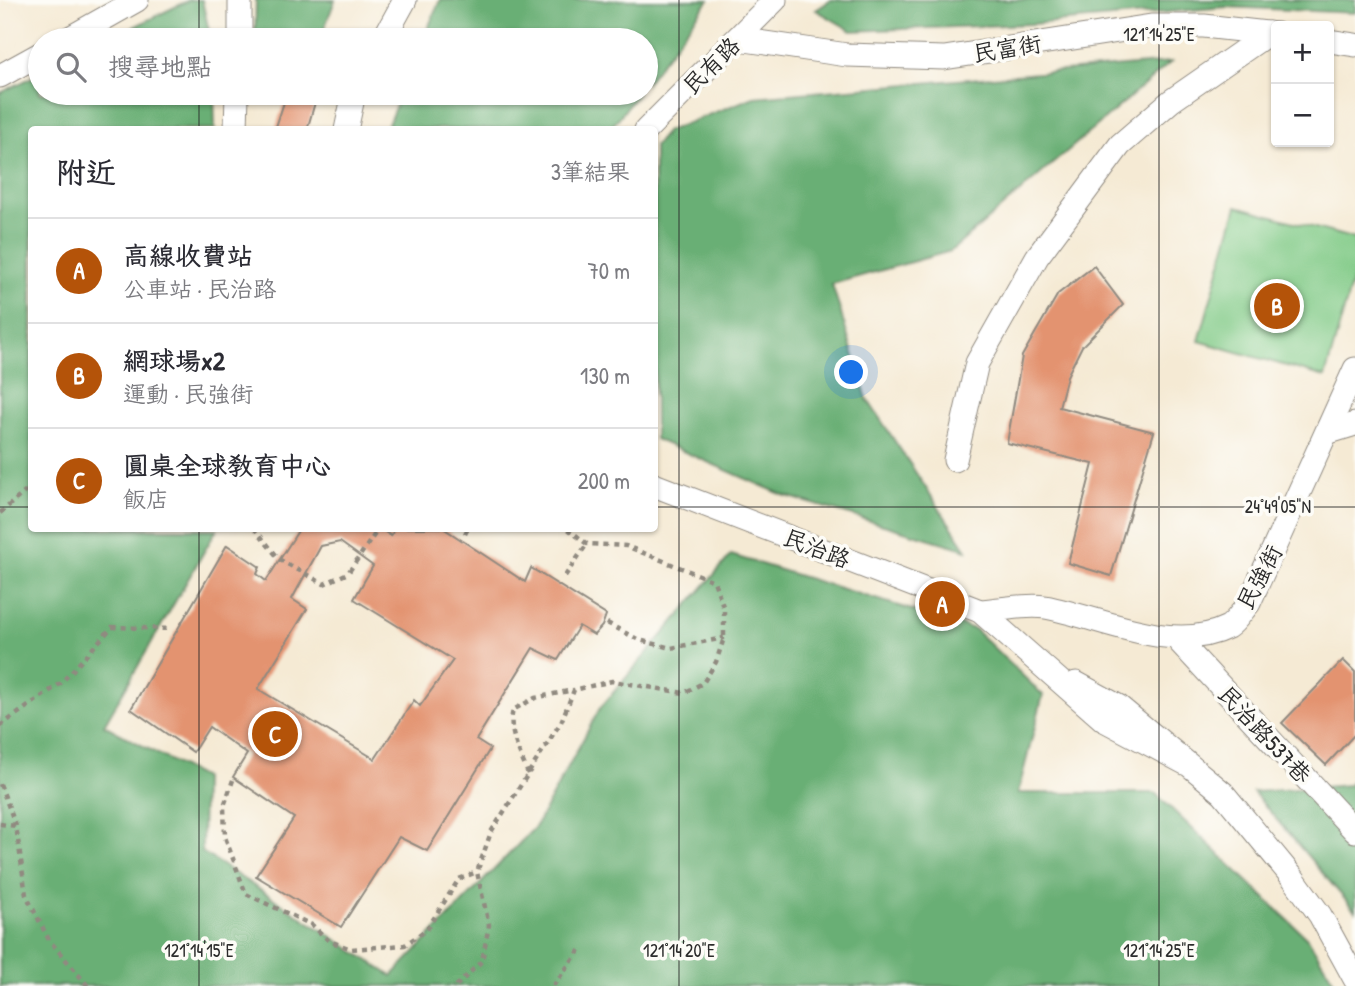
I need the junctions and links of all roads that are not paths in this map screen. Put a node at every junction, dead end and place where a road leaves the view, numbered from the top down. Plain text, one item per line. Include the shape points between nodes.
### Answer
1 (137, 0) edge
2 (240, 0) edge
3 (405, 0) edge
4 (775, 0) edge
5 (87, 28) edge
6 (240, 28) edge
7 (390, 28) edge
8 (1271, 34) edge
9 (1271, 35) edge
10 (738, 39) junction
11 (1334, 42) edge
12 (1355, 45) edge
13 (28, 61) edge
14 (0, 76) edge
15 (237, 105) edge
16 (351, 105) edge
17 (236, 126) edge
18 (347, 126) edge
19 (650, 126) edge
20 (1355, 369) edge
21 (1355, 424) edge
22 (1326, 433) junction
23 (955, 460) dead end
24 (658, 487) edge
25 (980, 611) junction
26 (1175, 637) junction
27 (1355, 831) edge
28 (1355, 979) edge

1 - 5 street
2 - 6 street
3 - 7 street
4 - 10 street, 民有路
8 - 10 street, 民富街 via 1151,26 944,58 847,55
9 - 23 street via 1171,100 1120,145 1037,257 977,363
10 - 19 street, 民有路
11 - 12 street
13 - 14 street
15 - 17 street
16 - 18 street
20 - 22 street, 民強街
21 - 22 street
22 - 26 street, 民強街 via 1249,603 1231,626
24 - 25 street, 民治路
25 - 26 street, 民強街 via 1042,606
25 - 28 street via 1035,660 1118,706 1223,793 1321,915
26 - 27 street, 民治路537巷

